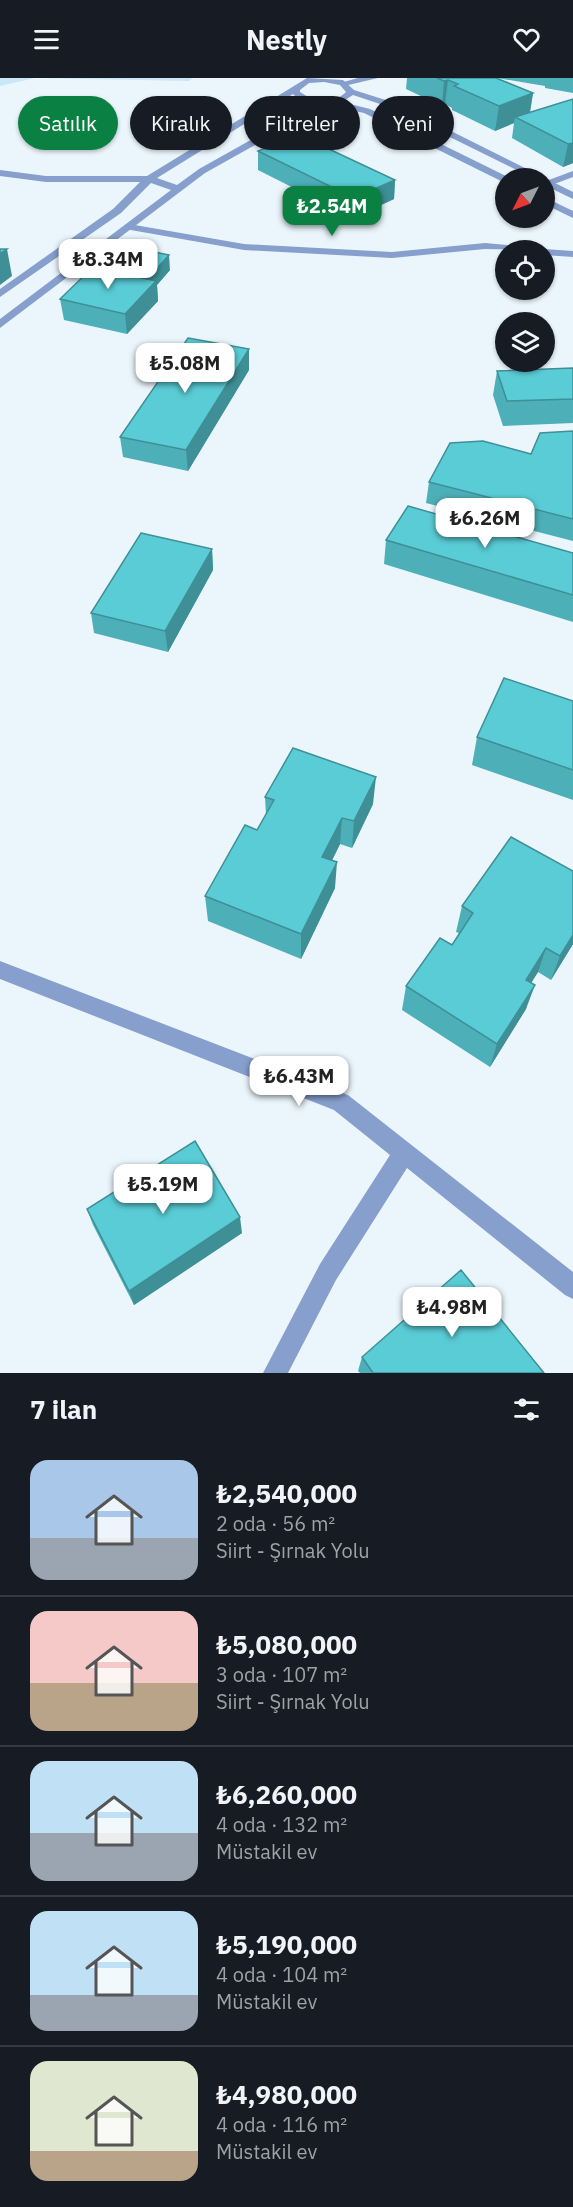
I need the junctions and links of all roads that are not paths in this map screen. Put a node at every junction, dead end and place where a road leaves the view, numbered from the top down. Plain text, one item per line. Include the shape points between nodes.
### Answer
1 (374, 78) edge
2 (330, 79) edge
3 (344, 83) junction
4 (294, 86) junction
5 (351, 92) junction
6 (299, 96) edge
7 (347, 96) edge
8 (360, 109) edge
9 (244, 148) edge
10 (519, 168) edge
11 (0, 173) edge
12 (573, 174) edge
13 (495, 175) edge
14 (555, 178) edge
15 (149, 179) junction
16 (555, 186) edge
17 (179, 189) junction
18 (573, 196) edge
19 (555, 206) edge
20 (573, 215) edge
21 (129, 227) junction
22 (495, 247) edge
23 (555, 253) edge
24 (573, 254) edge
25 (0, 294) edge
26 (0, 325) edge
27 (0, 970) edge
28 (404, 1153) junction
29 (573, 1287) edge
30 (275, 1373) edge

1 - 3 street
2 - 3 street
2 - 4 street
3 - 5 street
4 - 6 street
4 - 15 street
5 - 7 street
5 - 10 street via 392,105
8 - 13 street
9 - 17 street
11 - 15 street via 46,179
12 - 14 street
15 - 17 street
15 - 25 street via 117,211
16 - 18 street
17 - 21 street
19 - 20 street
21 - 22 street via 244,247 392,255
21 - 26 street
23 - 24 street
27 - 28 street via 341,1102
28 - 29 street
28 - 30 street via 328,1272

